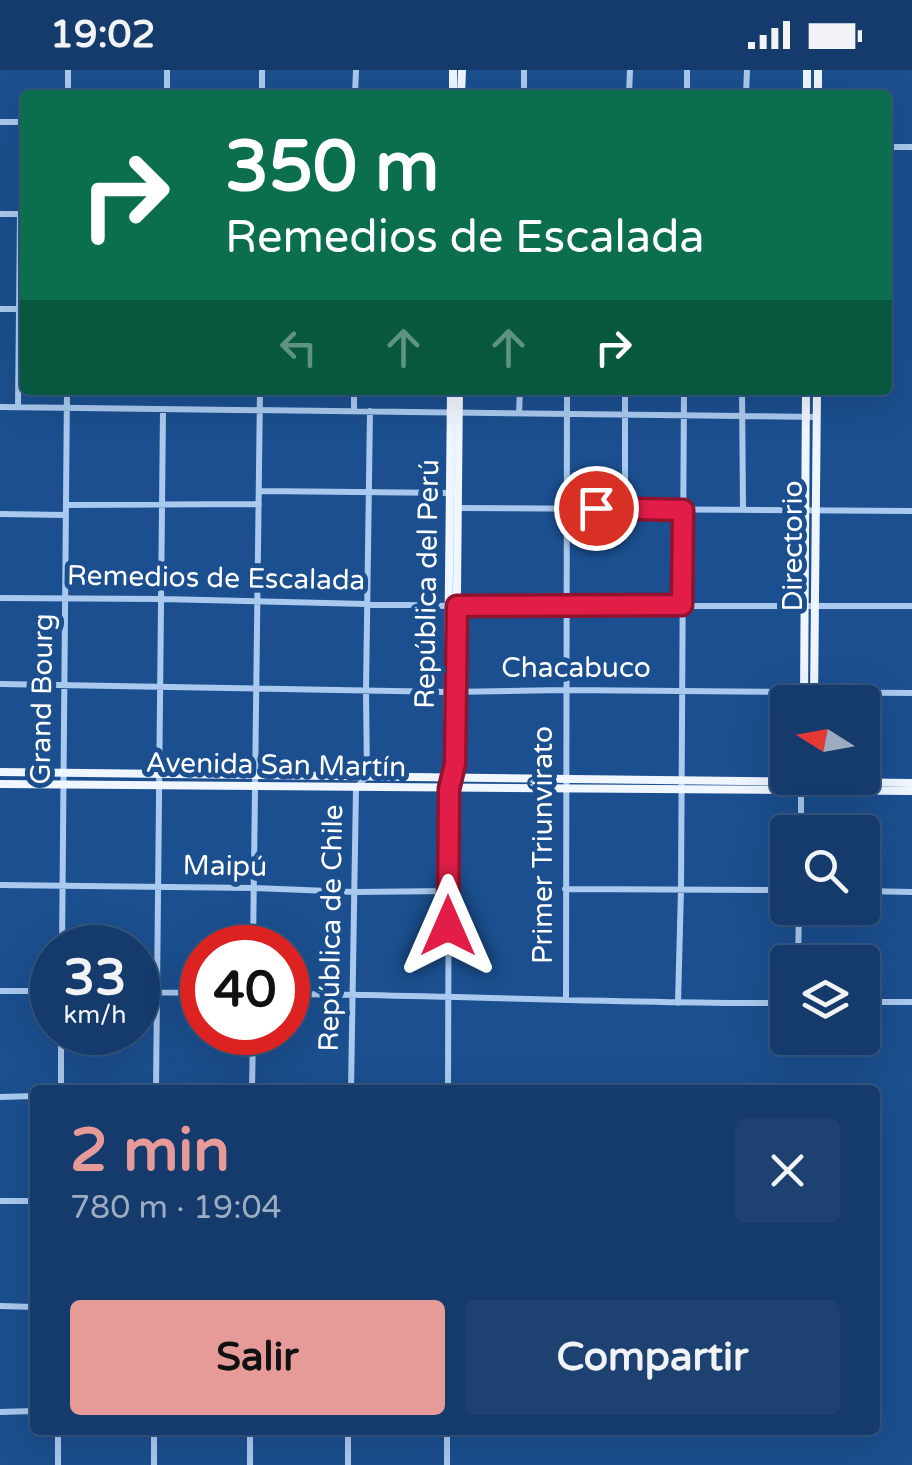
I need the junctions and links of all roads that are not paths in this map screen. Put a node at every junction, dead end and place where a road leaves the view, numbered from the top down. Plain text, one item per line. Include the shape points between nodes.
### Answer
1 (20, 358) edge
2 (67, 395) edge
3 (260, 395) edge
4 (354, 395) edge
5 (452, 395) edge
6 (457, 395) edge
7 (520, 395) edge
8 (567, 395) edge
9 (625, 395) edge
10 (684, 395) edge
11 (742, 395) edge
12 (806, 395) edge
13 (816, 395) edge
14 (0, 406) edge
15 (18, 407) junction
16 (67, 407) junction
17 (163, 410) junction
18 (260, 410) junction
19 (354, 410) junction
20 (370, 411) junction
21 (455, 412) junction
22 (519, 412) junction
23 (567, 413) junction
24 (625, 414) junction
25 (683, 415) junction
26 (742, 416) junction
27 (806, 417) junction
28 (816, 417) junction
29 (260, 491) junction
30 (368, 491) junction
31 (454, 493) junction
32 (260, 504) junction
33 (66, 505) junction
34 (163, 505) junction
35 (455, 508) junction
36 (567, 508) junction
37 (625, 509) junction
38 (683, 510) junction
39 (743, 510) junction
40 (805, 511) junction
41 (816, 511) junction
42 (912, 511) edge
43 (0, 514) edge
44 (66, 515) junction
45 (0, 598) edge
46 (65, 598) junction
47 (162, 598) junction
48 (257, 602) junction
49 (367, 603) junction
50 (566, 605) junction
51 (682, 605) junction
52 (453, 606) junction
53 (804, 606) junction
54 (816, 606) junction
55 (912, 606) edge
56 (0, 684) edge
57 (64, 685) junction
58 (808, 685) edge
59 (810, 685) edge
60 (159, 686) junction
61 (256, 689) junction
62 (565, 690) junction
63 (366, 691) junction
64 (682, 691) junction
65 (452, 692) junction
66 (912, 693) edge
67 (880, 695) edge
68 (770, 696) edge
69 (0, 772) edge
70 (64, 773) junction
71 (159, 774) junction
72 (255, 776) junction
73 (367, 776) junction
74 (452, 778) junction
75 (880, 783) edge
76 (912, 783) edge
77 (0, 784) edge
78 (565, 784) junction
79 (770, 784) edge
80 (63, 785) junction
81 (682, 785) junction
82 (159, 786) junction
83 (254, 787) junction
84 (356, 788) junction
85 (449, 789) junction
86 (880, 789) edge
87 (912, 791) edge
88 (0, 886) edge
89 (63, 886) junction
90 (157, 887) junction
91 (254, 888) junction
92 (565, 888) junction
93 (681, 890) junction
94 (770, 890) edge
95 (448, 891) junction
96 (354, 892) junction
97 (880, 892) edge
98 (912, 892) edge
99 (62, 925) edge
100 (157, 925) edge
101 (253, 925) edge
102 (0, 991) edge
103 (30, 991) edge
104 (310, 994) edge
105 (353, 994) junction
106 (448, 995) junction
107 (566, 1000) junction
108 (880, 1002) edge
109 (912, 1002) edge
110 (770, 1003) edge
111 (678, 1004) junction
112 (62, 1055) edge
113 (156, 1055) edge
114 (252, 1055) edge
115 (61, 1085) edge
116 (156, 1085) edge
117 (252, 1085) edge
118 (351, 1085) edge
119 (448, 1085) edge
120 (0, 1096) edge
121 (30, 1096) edge
122 (0, 1201) edge
123 (30, 1201) edge
124 (0, 1306) edge
125 (30, 1307) edge
126 (0, 1412) edge
127 (30, 1412) edge
128 (58, 1435) edge
129 (154, 1435) edge
130 (250, 1435) edge
131 (348, 1435) edge
132 (447, 1435) edge
133 (58, 1465) edge
134 (154, 1465) edge
135 (250, 1465) edge
136 (348, 1465) edge
137 (447, 1465) edge

1 - 15 street
2 - 16 street, Grand Bourg
3 - 18 street
4 - 19 street
5 - 21 main road, República del Perú
6 - 21 main road, República del Perú
7 - 22 street
8 - 23 street, Primer Triunvirato
9 - 24 street
10 - 25 street
11 - 26 street
12 - 27 main road, Directorio
13 - 28 main road, Directorio
14 - 15 street
15 - 16 street
16 - 17 street
16 - 33 street, Grand Bourg
17 - 18 street
17 - 34 street
18 - 19 street
18 - 29 street
19 - 20 street
20 - 21 street
20 - 30 street, República de Chile
21 - 22 street
21 - 31 main road, República del Perú
22 - 23 street
23 - 24 street
23 - 36 street, Primer Triunvirato
24 - 25 street
24 - 37 street
25 - 26 street
25 - 38 street
26 - 27 street
26 - 39 street
27 - 28 street
27 - 40 main road, Directorio
28 - 41 main road, Directorio
29 - 30 street
29 - 32 street
30 - 31 street
30 - 49 street, República de Chile
31 - 35 main road, República del Perú
32 - 34 street
32 - 48 street
33 - 34 street
33 - 44 street, Grand Bourg
34 - 47 street
35 - 36 street
35 - 52 main road, República del Perú
36 - 37 street
36 - 50 street, Primer Triunvirato
37 - 38 street
38 - 39 street
38 - 51 street
39 - 40 street
40 - 41 street
40 - 53 main road, Directorio
41 - 42 street
41 - 54 main road, Directorio
43 - 44 street
44 - 46 street, Grand Bourg
45 - 46 street, Remedios de Escalada
46 - 47 street, Remedios de Escalada
46 - 57 street, Grand Bourg
47 - 48 street, Remedios de Escalada
47 - 60 street
48 - 49 street, Remedios de Escalada
48 - 61 street
49 - 52 street, Remedios de Escalada
49 - 63 street, República de Chile
50 - 51 street, Remedios de Escalada
50 - 52 street, Remedios de Escalada
50 - 62 street, Primer Triunvirato
51 - 53 street, Remedios de Escalada
51 - 64 street
52 - 65 main road, República del Perú
53 - 54 street, Remedios de Escalada
53 - 58 main road, Directorio
54 - 55 street, Remedios de Escalada
54 - 59 main road, Directorio
56 - 57 street, Chacabuco
57 - 60 street, Chacabuco
57 - 70 street, Grand Bourg
60 - 61 street, Chacabuco
60 - 71 street
61 - 63 street, Chacabuco
61 - 72 street
62 - 64 street, Chacabuco
62 - 65 street, Chacabuco
62 - 78 street, Primer Triunvirato
63 - 65 street, Chacabuco
63 - 73 street, República de Chile
64 - 68 street, Chacabuco
64 - 81 street
65 - 74 main road, República del Perú
66 - 67 street, Chacabuco
69 - 70 main road, Avenida San Martín
70 - 71 main road, Avenida San Martín
70 - 80 street, Grand Bourg
71 - 72 main road, Avenida San Martín
71 - 82 street
72 - 73 main road, Avenida San Martín
72 - 83 street
73 - 74 main road, Avenida San Martín
73 - 84 street, República de Chile
74 - 78 main road, Avenida San Martín
74 - 85 main road, República del Perú
75 - 76 main road, Avenida San Martín
77 - 80 main road, Avenida San Martín
78 - 81 main road, Avenida San Martín
78 - 85 main road, Avenida San Martín
78 - 92 street, Primer Triunvirato
79 - 81 main road, Avenida San Martín
80 - 82 main road, Avenida San Martín
80 - 89 street, Grand Bourg
81 - 93 street
82 - 83 main road, Avenida San Martín
82 - 90 street
83 - 84 main road, Avenida San Martín
83 - 91 street
84 - 85 main road, Avenida San Martín
84 - 96 street, República de Chile
85 - 95 street, República del Perú
86 - 87 main road, Avenida San Martín
88 - 89 street, Maipú
89 - 90 street, Maipú
89 - 99 street, Grand Bourg
90 - 91 street, Maipú
90 - 100 street
91 - 96 street, Maipú
91 - 101 street
92 - 93 street
92 - 107 street, Primer Triunvirato
93 - 94 street
93 - 111 street
95 - 96 street, Maipú
95 - 106 street, República del Perú
96 - 105 street, República de Chile
97 - 98 street
102 - 103 street
104 - 105 street
105 - 106 street
105 - 118 street, República de Chile
106 - 107 street
106 - 119 street, República del Perú
107 - 111 street
108 - 109 street
110 - 111 street
112 - 115 street
113 - 116 street
114 - 117 street
120 - 121 street
122 - 123 street
124 - 125 street
126 - 127 street
128 - 133 street
129 - 134 street
130 - 135 street
131 - 136 street
132 - 137 street

